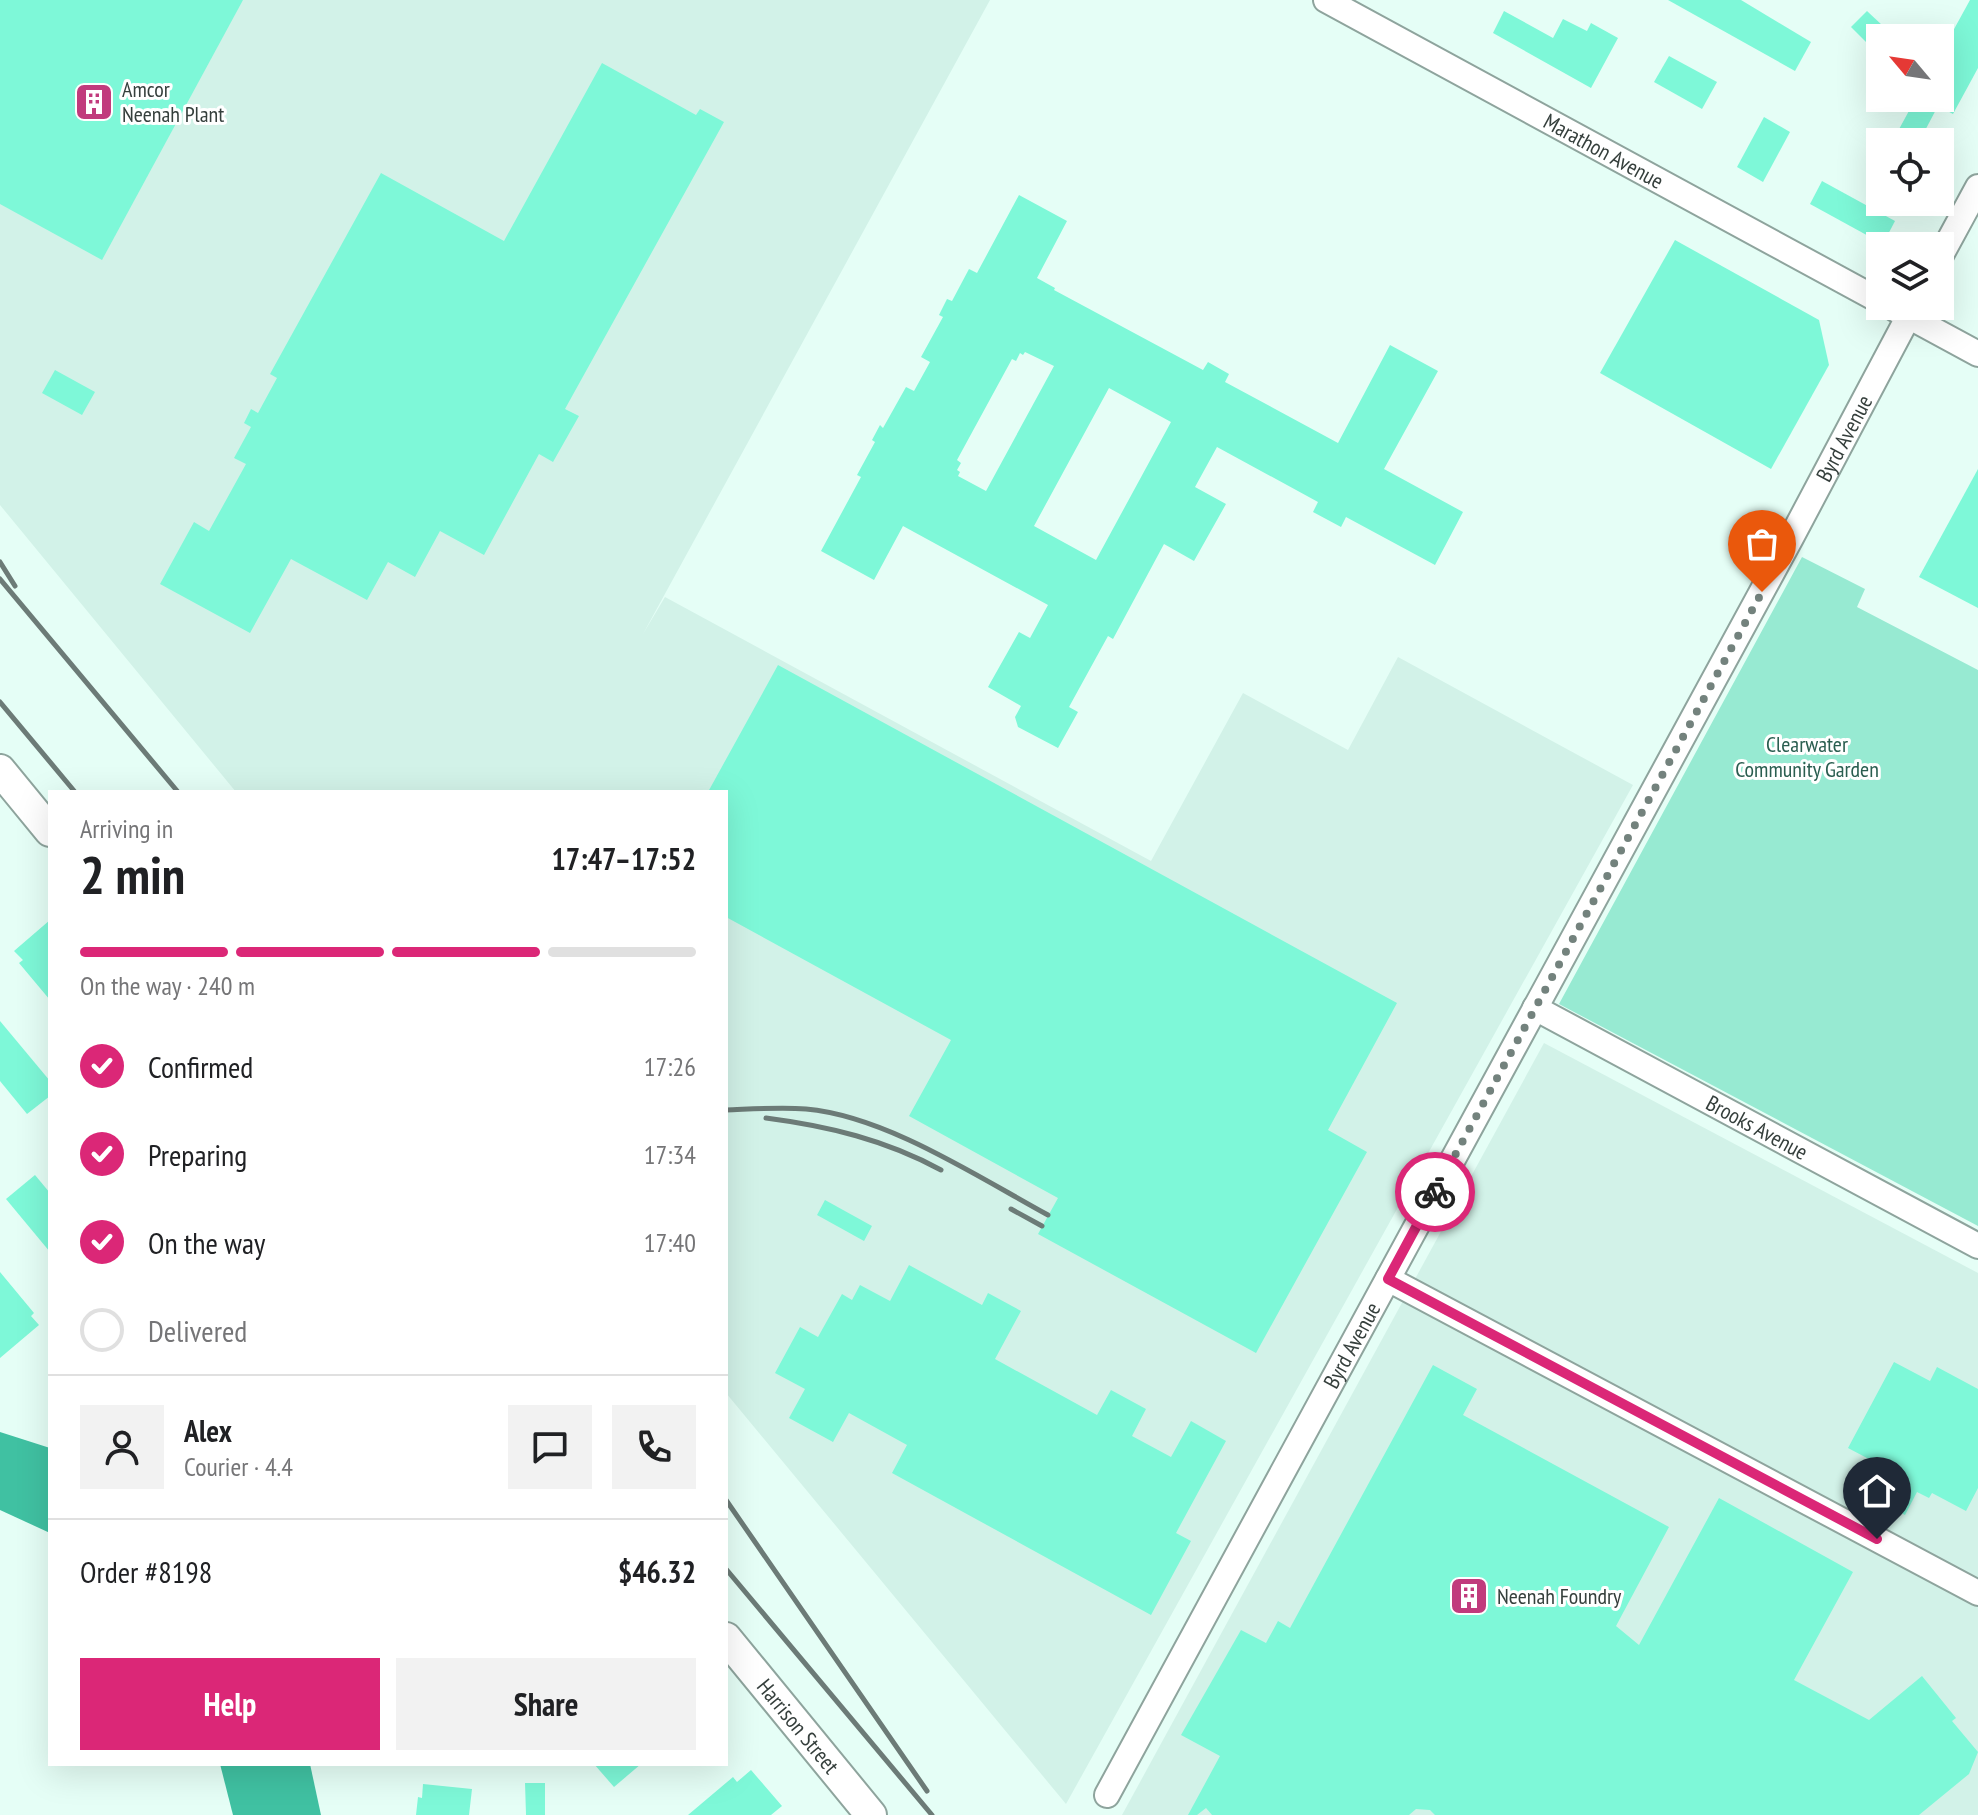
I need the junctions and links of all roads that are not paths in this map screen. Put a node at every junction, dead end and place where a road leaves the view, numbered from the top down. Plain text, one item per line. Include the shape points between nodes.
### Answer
1 (1326, 0) edge
2 (1366, 10) edge
3 (1978, 187) edge
4 (1954, 232) edge
5 (1866, 293) edge
6 (1899, 320) edge
7 (1922, 320) edge
8 (1978, 354) edge
9 (0, 770) edge
10 (48, 829) edge
11 (1535, 1008) junction
12 (1978, 1246) edge
13 (1388, 1279) junction
14 (1978, 1593) edge
15 (728, 1640) edge
16 (1107, 1795) dead end
17 (871, 1815) edge

1 - 2 street, Marathon Avenue
2 - 5 street, Marathon Avenue
3 - 4 street
6 - 11 street, Byrd Avenue via 1791,538
7 - 8 street
9 - 10 main road
11 - 12 street, Brooks Avenue
11 - 13 street, Byrd Avenue
13 - 14 street
13 - 16 street, Byrd Avenue
15 - 17 main road, Harrison Street

